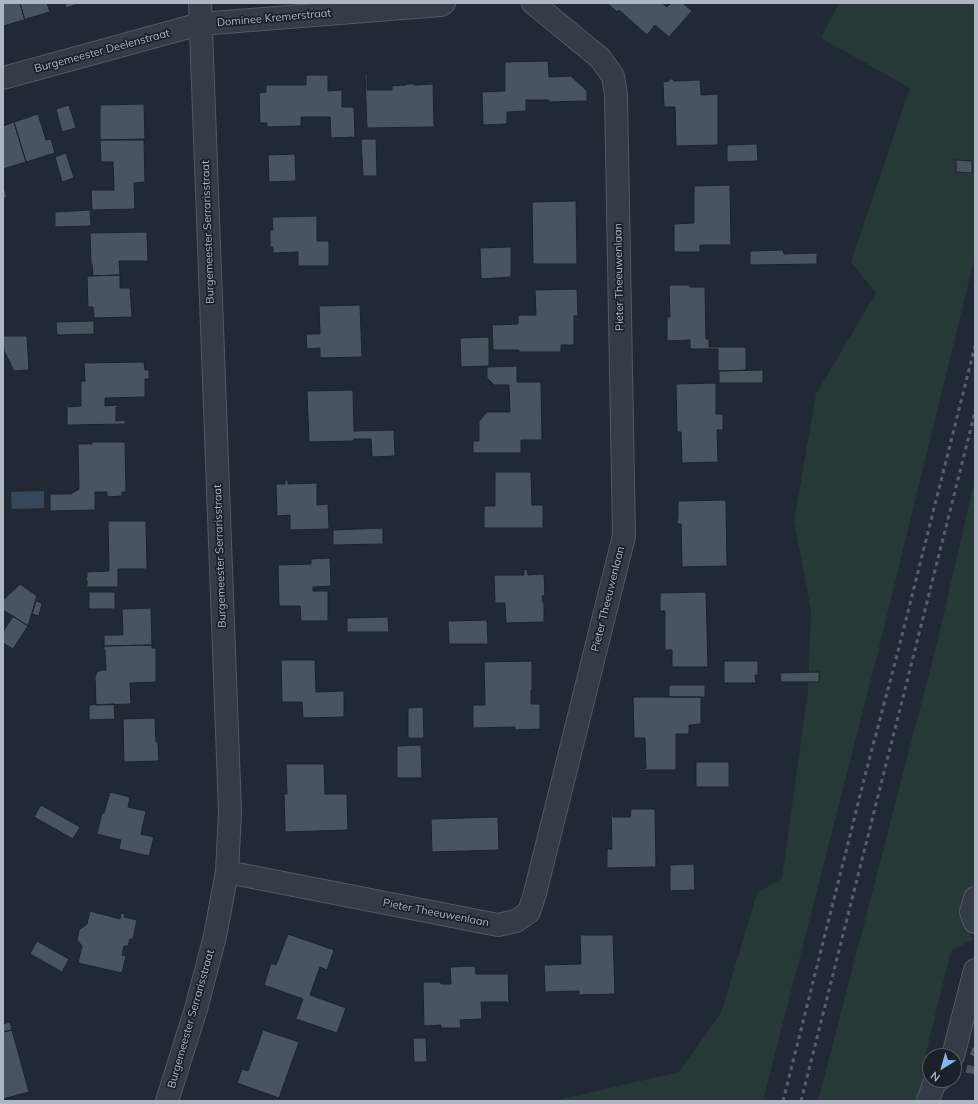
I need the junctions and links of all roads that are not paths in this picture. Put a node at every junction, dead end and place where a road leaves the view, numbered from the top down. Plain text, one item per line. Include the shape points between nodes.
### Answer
1 (444, 3) edge
2 (533, 3) edge
3 (200, 13) edge
4 (3, 78) edge
5 (227, 872) junction
6 (975, 898) edge
7 (975, 922) edge
8 (975, 970) edge
9 (954, 1048) edge
10 (933, 1088) edge
11 (166, 1101) edge
12 (928, 1101) edge

1 - 3 street, Dominee Kremerstraat
2 - 5 street, Pieter Theeuwenlaan via 600,58 613,76 616,103 624,536 529,912 516,921 498,925
3 - 4 street, Burgemeester Deelenstraat
3 - 5 street, Burgemeester Serrarisstraat via 230,812
5 - 11 street, Burgemeester Serrarisstraat via 215,936 196,1009
6 - 7 street via 971,912
8 - 9 street
10 - 12 street

